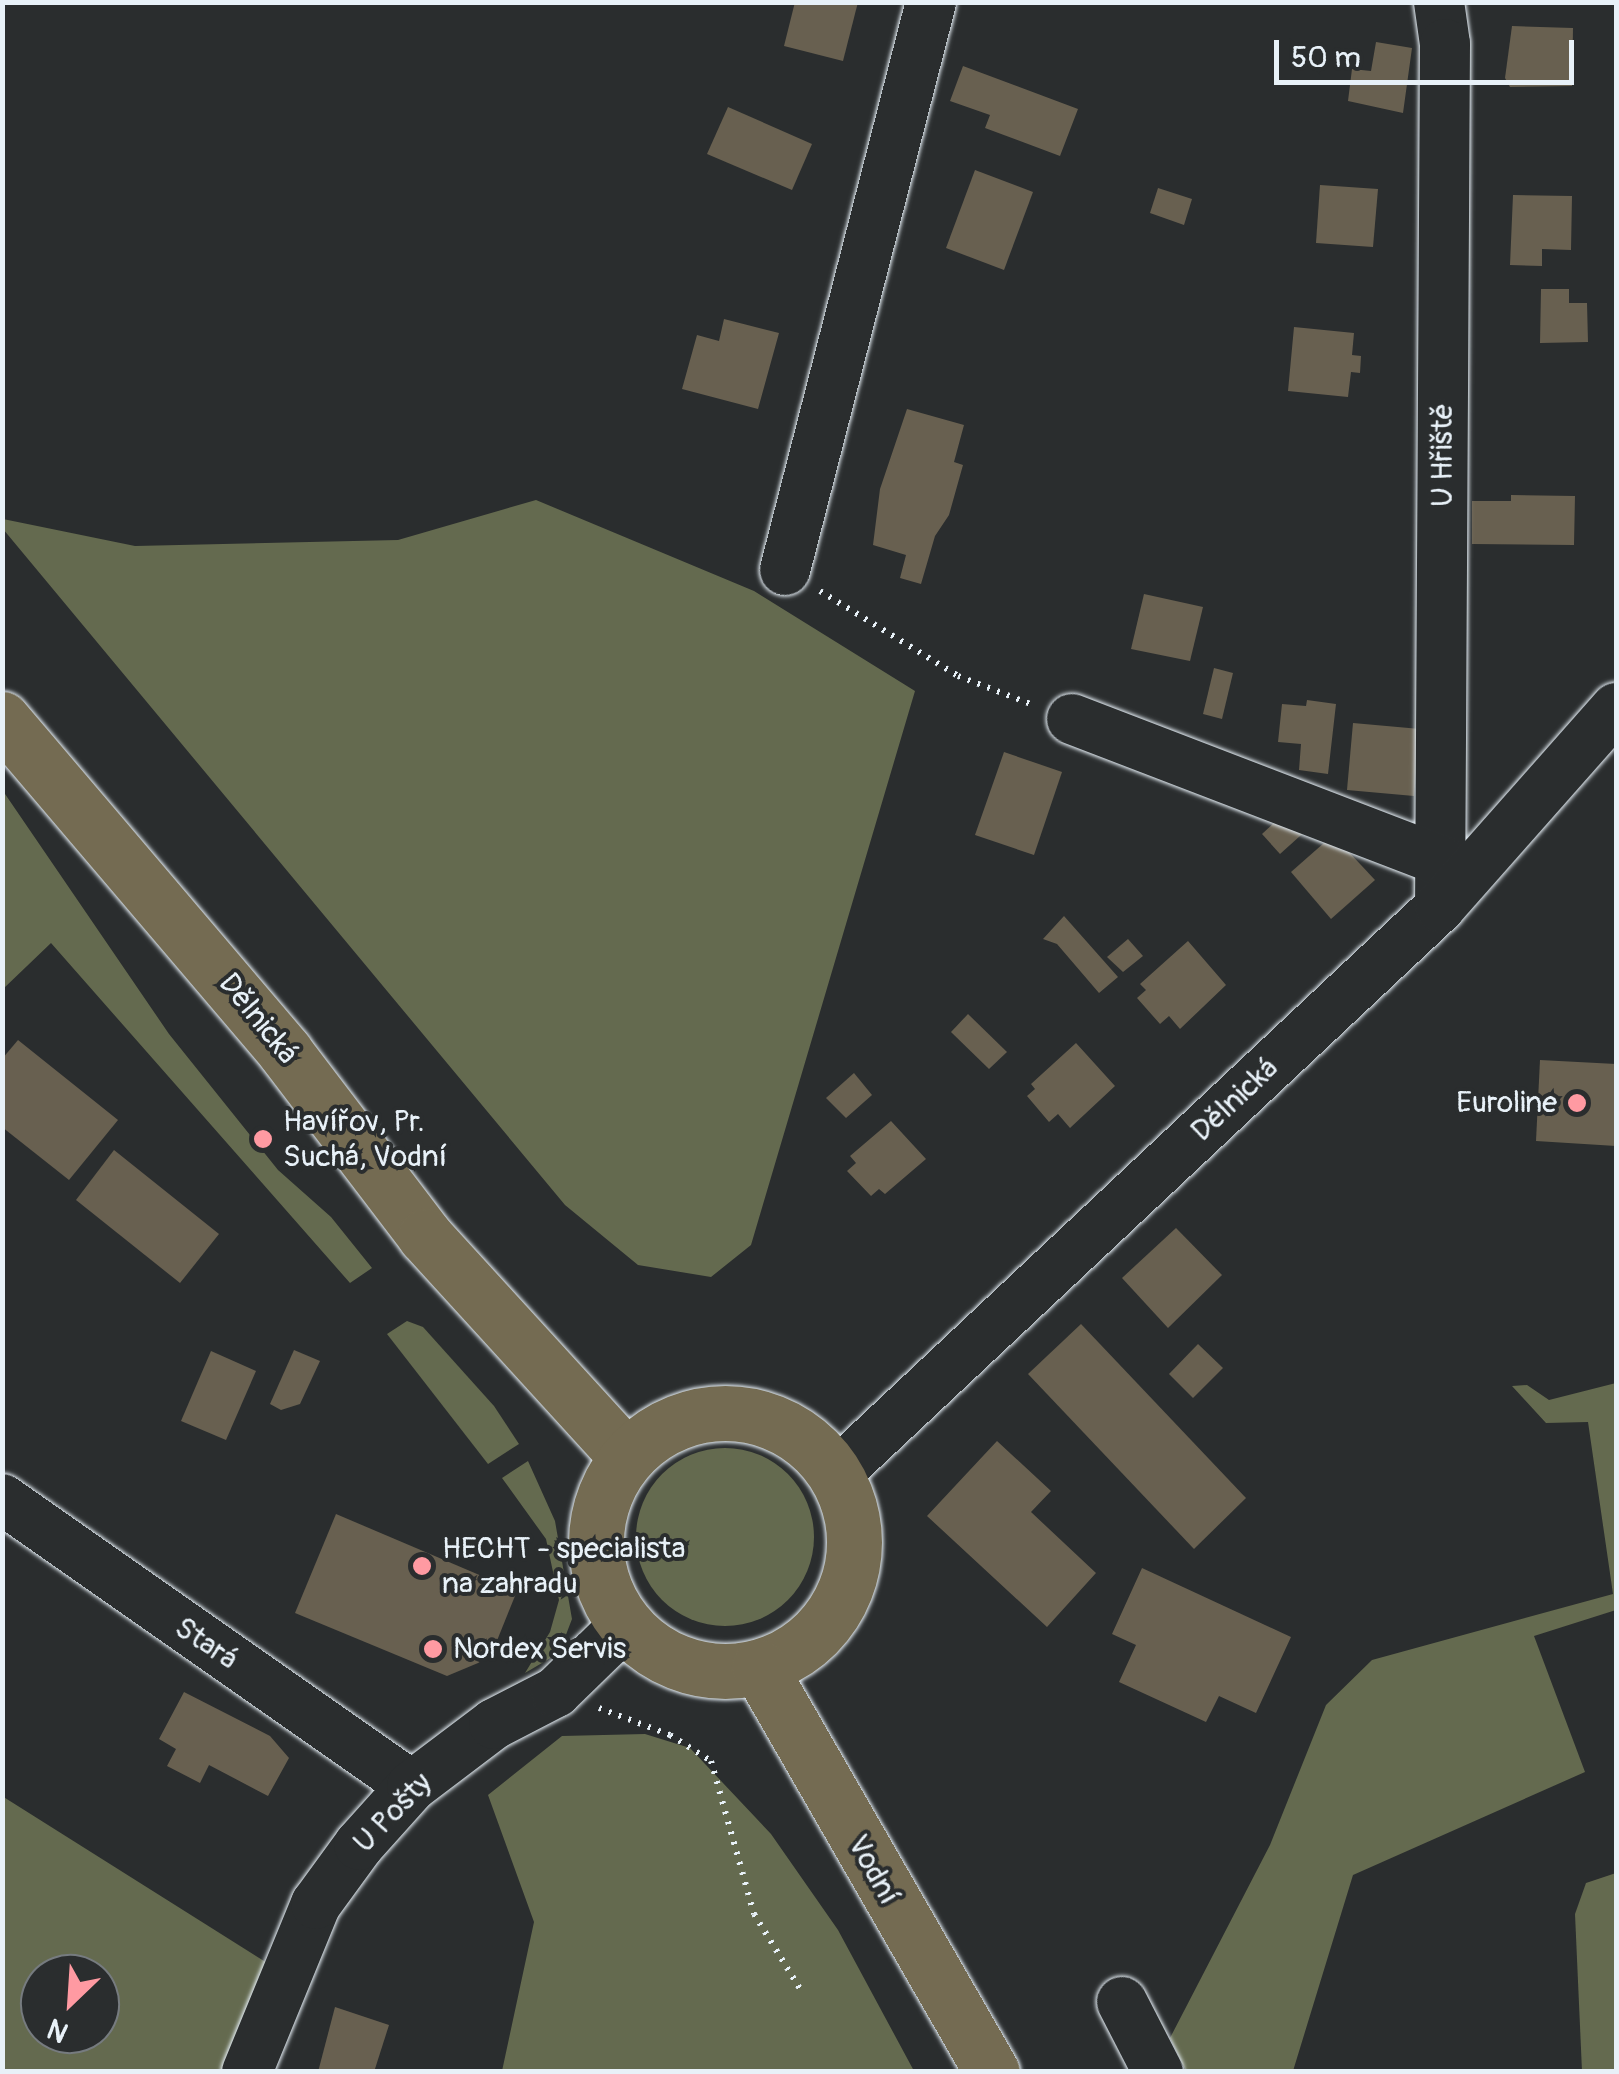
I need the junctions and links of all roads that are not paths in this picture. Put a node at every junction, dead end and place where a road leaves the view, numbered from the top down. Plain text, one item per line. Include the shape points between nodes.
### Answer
1 (932, 2) edge
2 (1439, 2) edge
3 (785, 570) road end
4 (1616, 708) edge
5 (2, 719) edge
6 (1072, 719) road end
7 (1440, 884) junction
8 (627, 1457) junction
9 (835, 1475) junction
10 (2, 1499) edge
11 (626, 1625) junction
12 (759, 1666) junction
13 (412, 1786) junction
14 (1122, 2002) dead end
15 (247, 2072) edge
16 (992, 2072) edge
17 (1158, 2072) edge

1 - 3 street
2 - 7 street, U Hřiště via 1445,44
4 - 7 street, Dělnická
5 - 8 main road, Dělnická via 274,1037 425,1236
6 - 7 street
7 - 9 street, Dělnická
8 - 9 main road via 658,1431 695,1416 736,1414 797,1437
8 - 11 main road via 607,1487 596,1522 596,1559 606,1594
9 - 12 main road via 853,1531 845,1590 811,1638
10 - 13 street, Stará
11 - 12 main road via 686,1666 722,1672
11 - 13 street, U Pošty via 556,1692 494,1724
12 - 16 main road, Vodní
13 - 15 street, U Pošty via 316,1904
14 - 17 street

